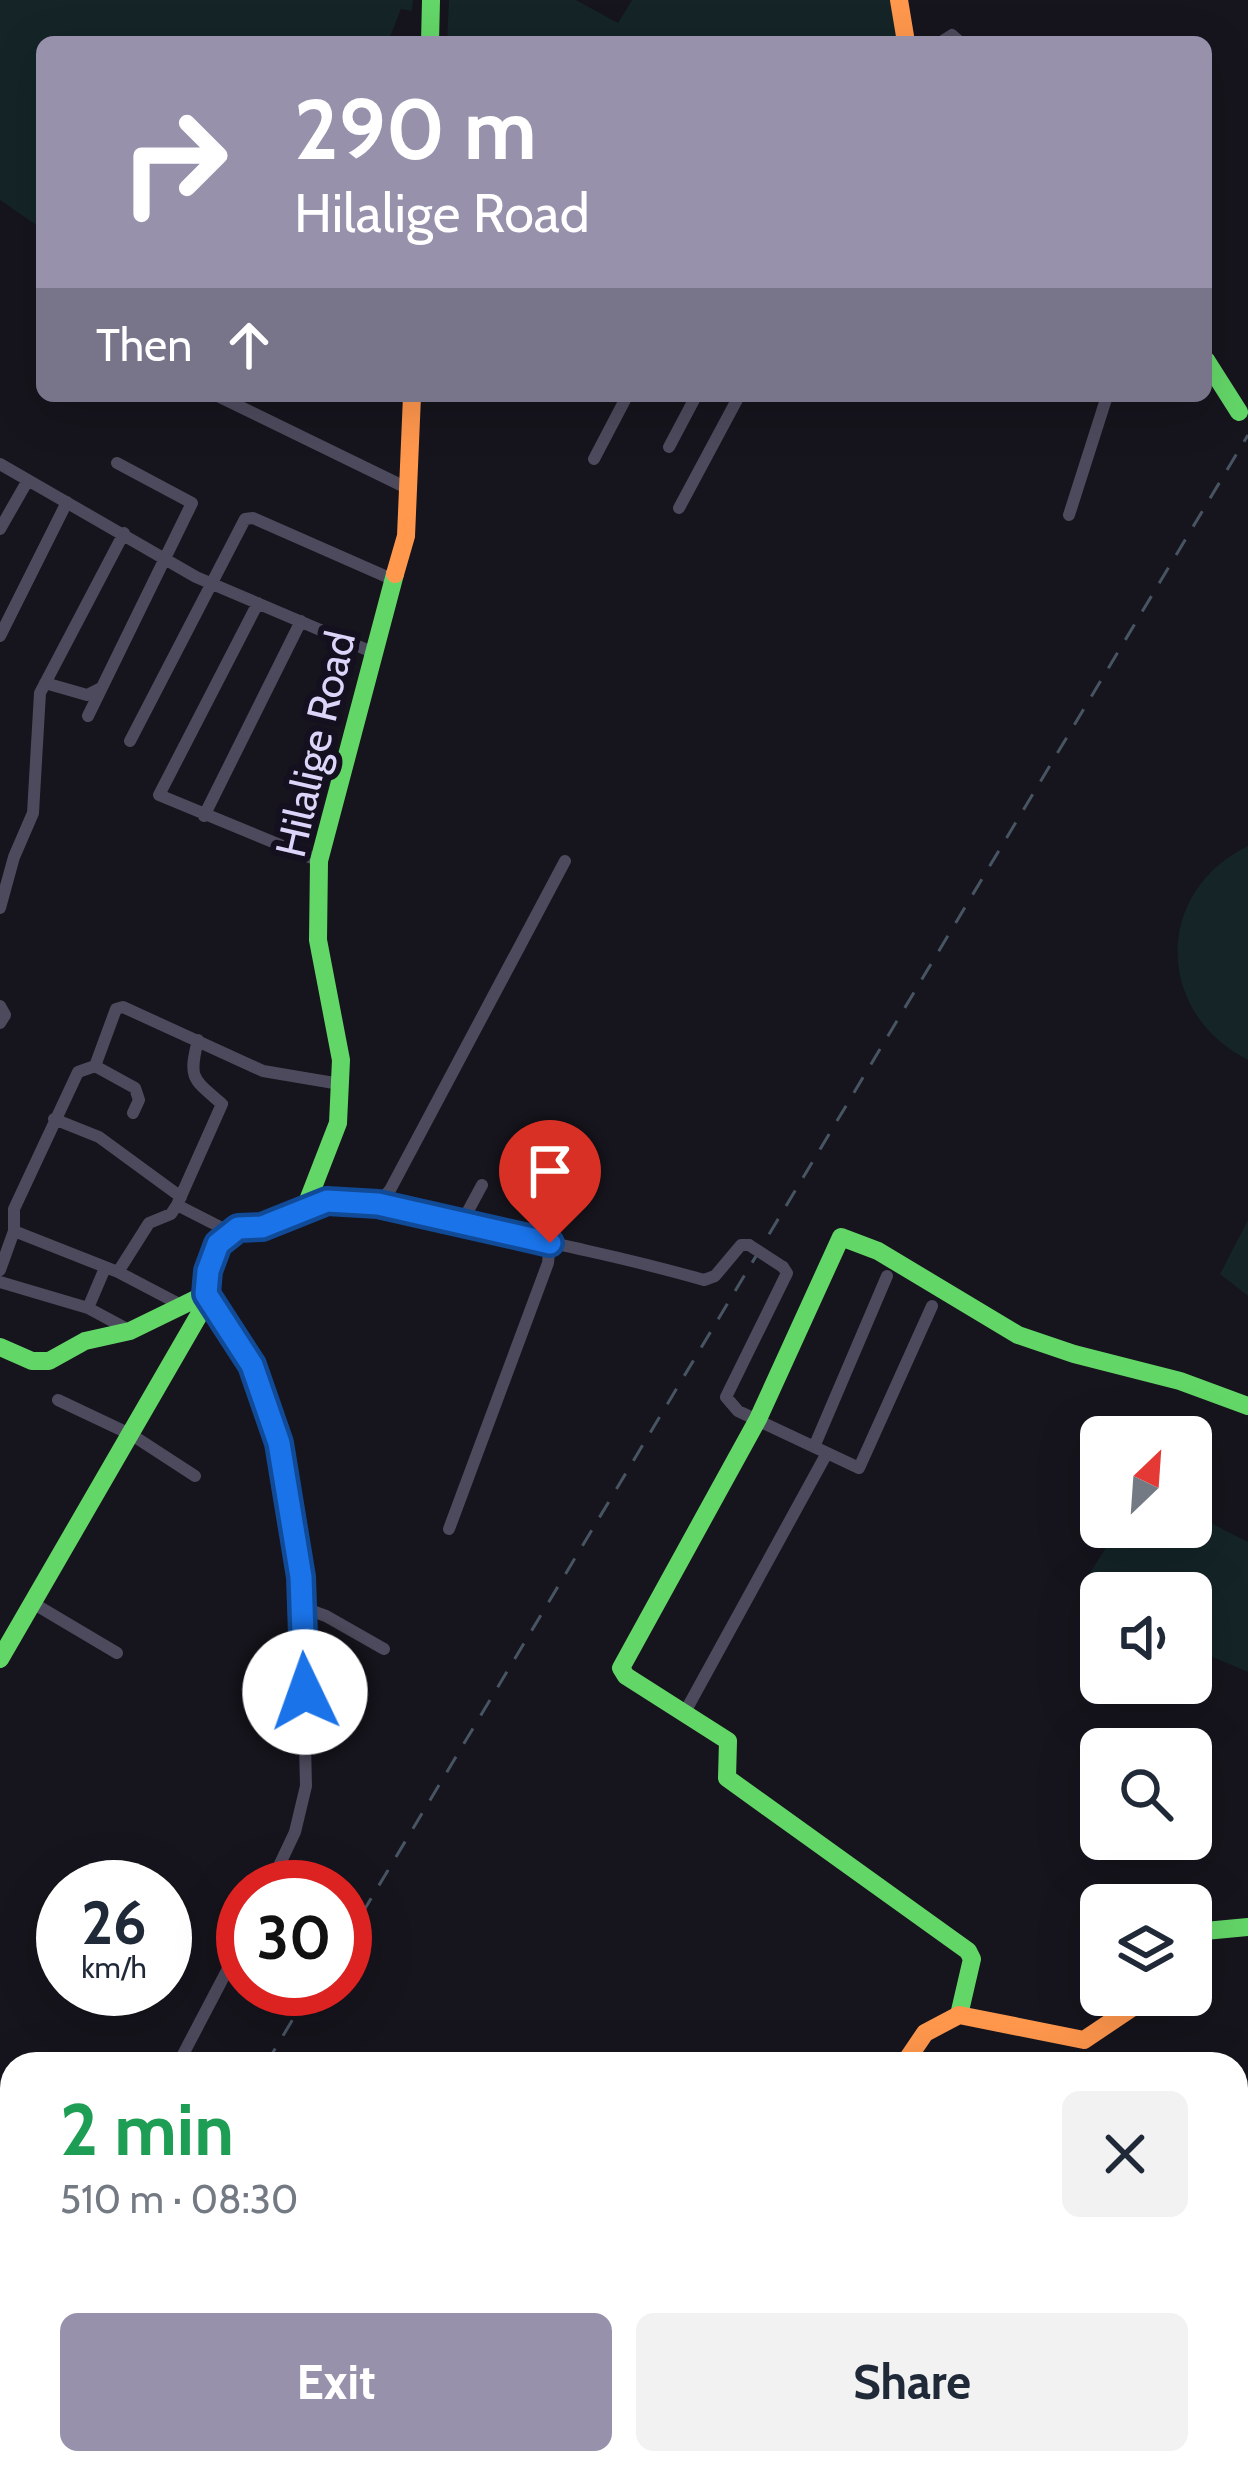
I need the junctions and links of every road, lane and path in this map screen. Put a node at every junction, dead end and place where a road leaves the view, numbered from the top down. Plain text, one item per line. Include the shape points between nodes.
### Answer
1 (431, 0) edge
2 (899, 0) edge
3 (430, 36) edge
4 (904, 36) edge
5 (1212, 369) edge
6 (230, 402) edge
7 (412, 402) edge
8 (624, 402) edge
9 (693, 402) edge
10 (736, 402) edge
11 (1105, 402) edge
12 (1239, 412) dead end
13 (669, 447) dead end
14 (594, 459) dead end
15 (117, 463) dead end
16 (0, 464) edge
17 (28, 480) junction
18 (410, 490) junction
19 (67, 502) junction
20 (679, 508) dead end
21 (1069, 515) dead end
22 (0, 529) edge
23 (124, 533) junction
24 (167, 559) junction
25 (394, 580) junction
26 (211, 583) junction
27 (258, 603) junction
28 (302, 621) junction
29 (0, 636) edge
30 (372, 652) junction
31 (45, 683) junction
32 (102, 687) junction
33 (88, 716) dead end
34 (130, 741) dead end
35 (204, 816) junction
36 (14, 857) junction
37 (320, 861) junction
38 (565, 861) dead end
39 (0, 866) edge
40 (0, 908) edge
41 (198, 1040) junction
42 (95, 1066) junction
43 (340, 1084) junction
44 (133, 1114) dead end
45 (54, 1119) junction
46 (482, 1184) dead end
47 (179, 1201) junction
48 (378, 1204) junction
49 (305, 1208) junction
50 (461, 1225) junction
51 (14, 1231) junction
52 (230, 1232) junction
53 (550, 1243) junction
54 (0, 1270) edge
55 (112, 1270) junction
56 (887, 1276) dead end
57 (0, 1282) edge
58 (206, 1294) junction
59 (182, 1305) junction
60 (932, 1306) dead end
61 (88, 1307) junction
62 (130, 1330) junction
63 (0, 1347) edge
64 (58, 1400) dead end
65 (1248, 1406) edge
66 (758, 1419) junction
67 (132, 1435) junction
68 (820, 1450) junction
69 (195, 1476) dead end
70 (449, 1529) dead end
71 (31, 1602) junction
72 (301, 1606) junction
73 (384, 1649) dead end
74 (117, 1653) dead end
75 (0, 1659) edge
76 (685, 1712) junction
77 (282, 1860) edge
78 (1248, 1927) edge
79 (1212, 1930) edge
80 (216, 1992) edge
81 (959, 2015) junction
82 (1120, 2016) edge
83 (184, 2052) edge
84 (908, 2052) edge

1 - 3 street
2 - 4 street
5 - 12 street
6 - 18 street
7 - 18 street, Hilalige Road
8 - 14 street
9 - 13 street
10 - 20 street
11 - 21 street
15 - 24 street via 191,501
16 - 17 street
17 - 19 street
17 - 22 street
18 - 25 street, Hilalige Road
19 - 23 street
19 - 29 street
23 - 24 street
23 - 31 street
24 - 26 street
24 - 32 street
25 - 26 street via 253,518 241,524
25 - 30 street, Hilalige Road
26 - 27 street
26 - 34 street
27 - 28 street
27 - 35 street via 160,791 161,799
28 - 30 street
28 - 35 street
30 - 37 street, Hilalige Road
31 - 32 street via 87,695
31 - 36 street via 33,813
32 - 33 street
35 - 37 street
36 - 39 street
36 - 40 street
37 - 43 street, Hilalige Road via 318,940
38 - 48 street
41 - 42 street via 120,1007
41 - 43 street via 262,1071
41 - 47 street via 192,1077 222,1104
42 - 44 street via 135,1088
42 - 45 street via 78,1072
43 - 49 street, Hilalige Road via 338,1123
45 - 47 street via 99,1137
45 - 51 street via 14,1208
46 - 50 street
47 - 52 street
47 - 55 street via 148,1223
48 - 49 street
48 - 50 street
49 - 52 street
50 - 53 street
51 - 54 street
51 - 55 street
52 - 58 street via 218,1244
53 - 66 street, bridge via 704,1280 741,1245 783,1268 726,1396 731,1407
53 - 70 street
55 - 59 street
55 - 61 street
56 - 68 street
57 - 61 street
58 - 59 street
58 - 67 street
58 - 72 street via 252,1365 279,1443
59 - 62 street
60 - 68 street via 859,1468
61 - 62 street
62 - 63 street via 49,1361
64 - 67 street
65 - 66 street via 1022,1337 846,1237
66 - 68 street
66 - 76 street via 621,1667
67 - 69 street
67 - 71 street
68 - 76 street
71 - 74 street
71 - 75 street
72 - 73 street
72 - 77 street via 306,1786
76 - 81 street via 728,1741 727,1778 971,1954
78 - 79 street
80 - 83 street
81 - 82 street via 1084,2040
81 - 84 street

